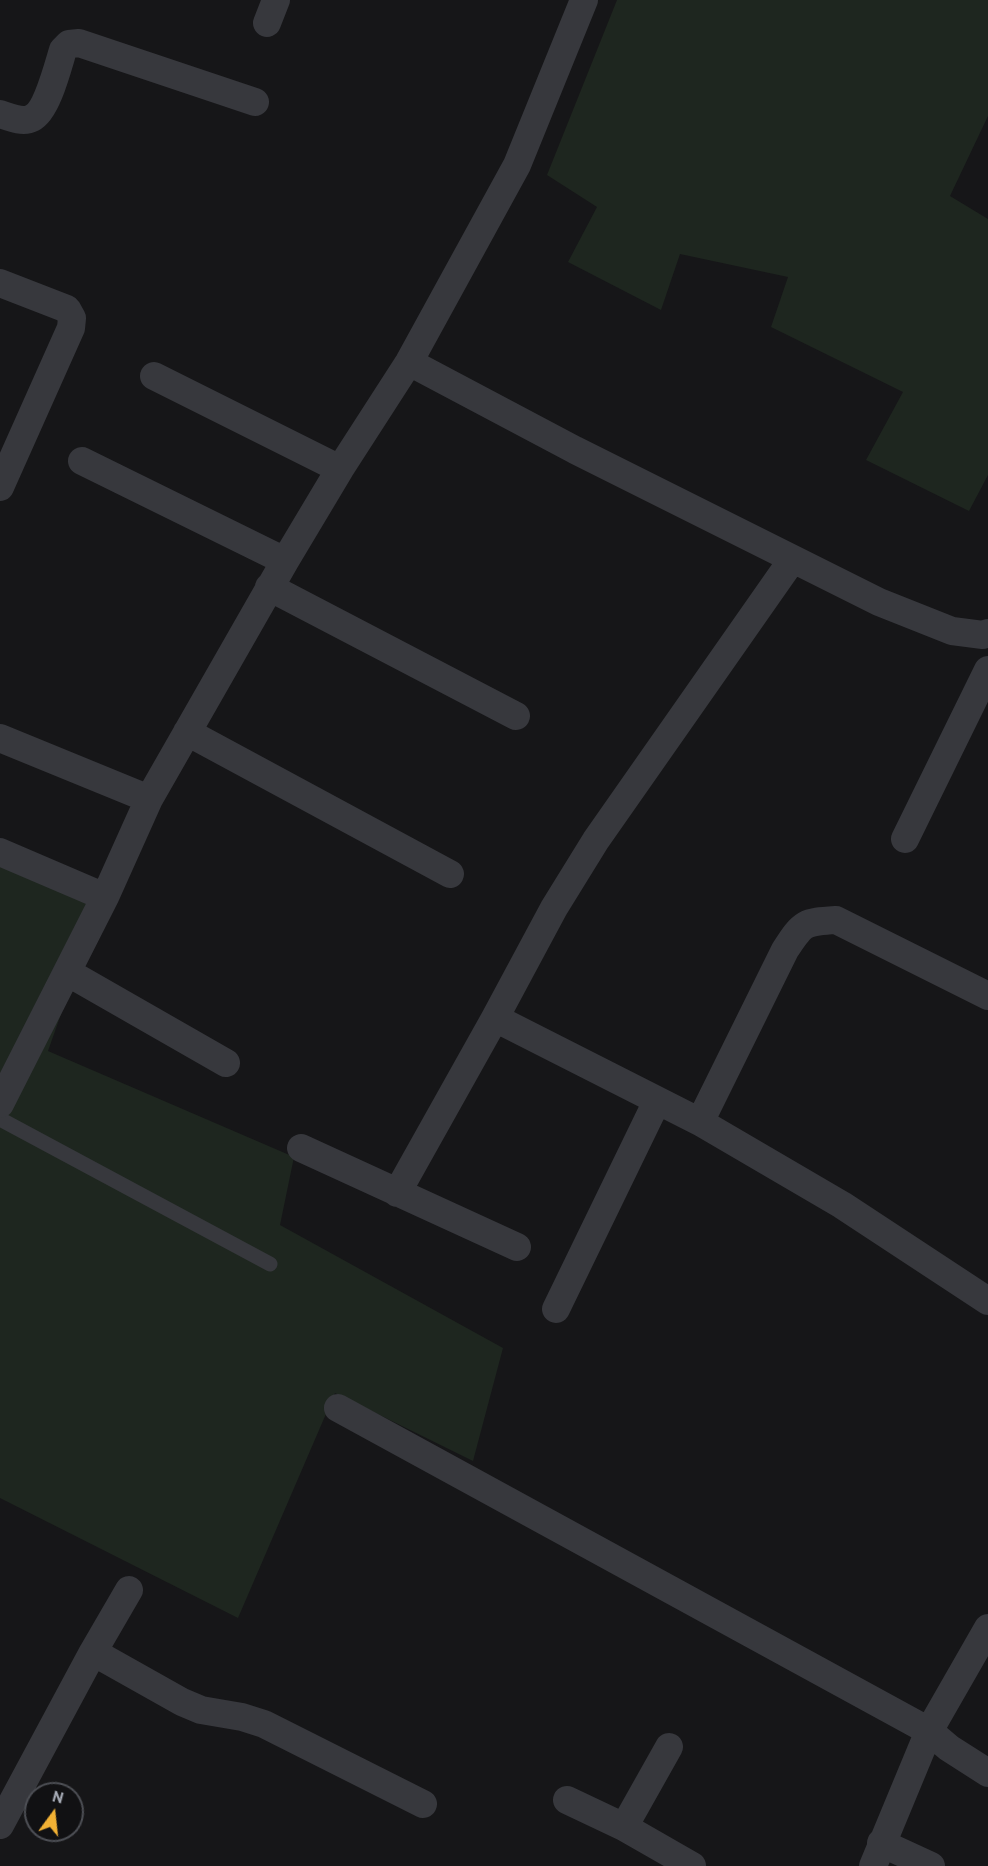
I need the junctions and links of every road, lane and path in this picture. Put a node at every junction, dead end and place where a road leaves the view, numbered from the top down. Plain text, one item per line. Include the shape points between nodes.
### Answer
1 (584, 0) edge
2 (255, 102) dead end
3 (0, 114) edge
4 (0, 283) edge
5 (409, 362) junction
6 (154, 376) dead end
7 (82, 461) dead end
8 (340, 469) junction
9 (0, 487) edge
10 (792, 560) junction
11 (285, 561) junction
12 (269, 587) junction
13 (988, 633) edge
14 (988, 670) edge
15 (516, 716) dead end
16 (187, 732) junction
17 (0, 738) edge
18 (149, 800) junction
19 (905, 839) dead end
20 (0, 852) edge
21 (450, 874) dead end
22 (105, 897) junction
23 (66, 972) junction
24 (988, 996) edge
25 (495, 1018) junction
26 (226, 1063) dead end
27 (657, 1101) junction
28 (0, 1104) edge
29 (0, 1119) edge
30 (700, 1122) junction
31 (301, 1148) dead end
32 (397, 1193) junction
33 (516, 1247) dead end
34 (270, 1264) dead end
35 (988, 1301) edge
36 (556, 1309) dead end
37 (338, 1408) dead end
38 (129, 1590) dead end
39 (988, 1628) edge
40 (93, 1652) junction
41 (929, 1731) junction
42 (669, 1747) dead end
43 (988, 1773) edge
44 (567, 1800) dead end
45 (423, 1804) dead end
46 (0, 1826) edge
47 (624, 1827) junction
48 (877, 1855) edge
49 (693, 1866) edge
50 (931, 1866) edge

1 - 5 street via 517,165
2 - 3 street via 69,44 63,50 42,111 31,119 16,120
4 - 9 street via 67,309 72,318
5 - 8 street
5 - 10 street
6 - 8 street
7 - 11 street
8 - 11 street
10 - 13 street via 879,602 952,631
10 - 25 street via 596,840
11 - 12 street
12 - 15 street
12 - 16 street
14 - 19 street
16 - 18 street
16 - 21 street
17 - 18 street
18 - 22 street
20 - 22 street
22 - 23 street
23 - 26 street
23 - 28 street
24 - 30 street via 836,920 809,922 798,930 785,950
25 - 27 street
25 - 32 street
27 - 30 street
27 - 36 street
29 - 34 lane
30 - 35 street via 842,1204
31 - 32 street
32 - 33 street
37 - 41 street
38 - 40 street
39 - 41 street
40 - 45 street via 182,1702 264,1724
40 - 46 street
41 - 43 street
41 - 48 street
42 - 47 street
44 - 47 street
47 - 49 street
48 - 50 street

